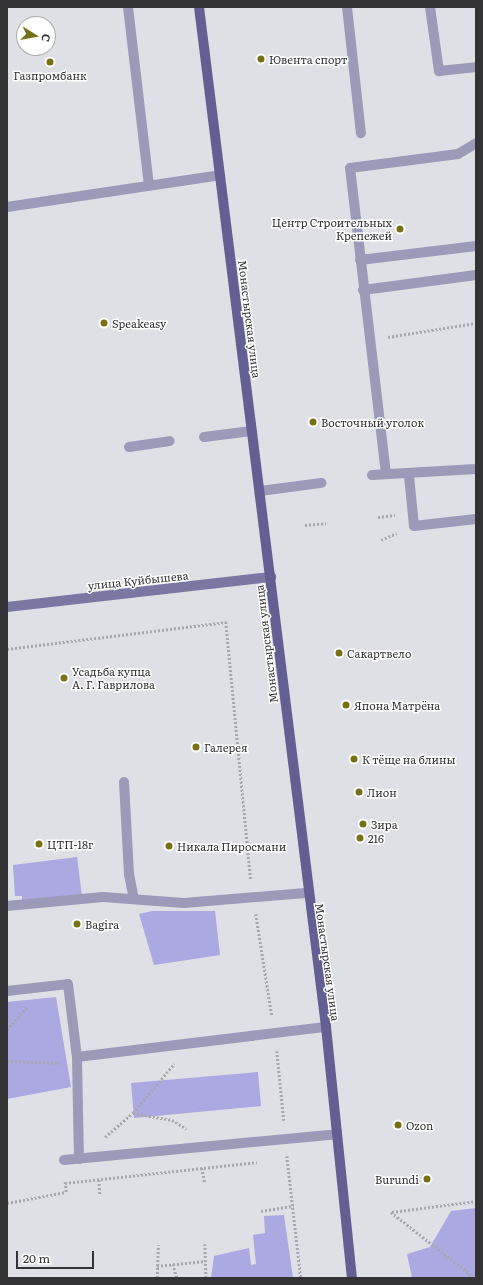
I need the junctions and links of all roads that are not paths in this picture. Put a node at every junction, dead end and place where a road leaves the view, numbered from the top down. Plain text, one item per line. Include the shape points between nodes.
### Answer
1 (128, 7) edge
2 (199, 7) edge
3 (347, 7) edge
4 (430, 7) edge
5 (476, 67) edge
6 (361, 133) dead end
7 (476, 143) edge
8 (220, 175) junction
9 (149, 186) junction
10 (7, 206) edge
11 (476, 246) edge
12 (360, 260) junction
13 (476, 275) edge
14 (363, 290) junction
15 (252, 431) junction
16 (204, 437) dead end
17 (170, 441) dead end
18 (129, 447) dead end
19 (476, 469) edge
20 (386, 474) junction
21 (372, 475) dead end
22 (408, 476) junction
23 (321, 483) dead end
24 (260, 491) junction
25 (476, 518) edge
26 (271, 577) junction
27 (7, 607) edge
28 (124, 782) dead end
29 (306, 893) junction
30 (134, 899) junction
31 (7, 906) edge
32 (7, 991) edge
33 (326, 1027) junction
34 (77, 1057) junction
35 (338, 1134) junction
36 (79, 1159) junction
37 (64, 1160) dead end
38 (352, 1278) edge

1 - 9 lane
2 - 8 main road, Монастырская улица
3 - 6 lane
4 - 5 lane via 439,71
7 - 12 lane via 458,154 350,168
8 - 9 lane
8 - 15 main road, Монастырская улица
9 - 10 lane
11 - 12 lane
12 - 14 lane
13 - 14 lane
14 - 20 lane
15 - 16 lane
15 - 24 main road, Монастырская улица
17 - 18 lane
19 - 22 lane
20 - 21 lane
20 - 22 lane
22 - 25 lane via 414,526
23 - 24 lane
24 - 26 main road, Монастырская улица
26 - 27 street, улица Куйбышева
26 - 29 main road, Монастырская улица
28 - 30 lane via 129,874
29 - 30 lane via 184,904
29 - 33 main road, Монастырская улица
30 - 31 lane via 103,897
32 - 34 lane via 68,984
33 - 34 lane
33 - 35 main road, Монастырская улица
34 - 36 lane
35 - 36 lane
35 - 38 main road, Монастырская улица
36 - 37 lane

